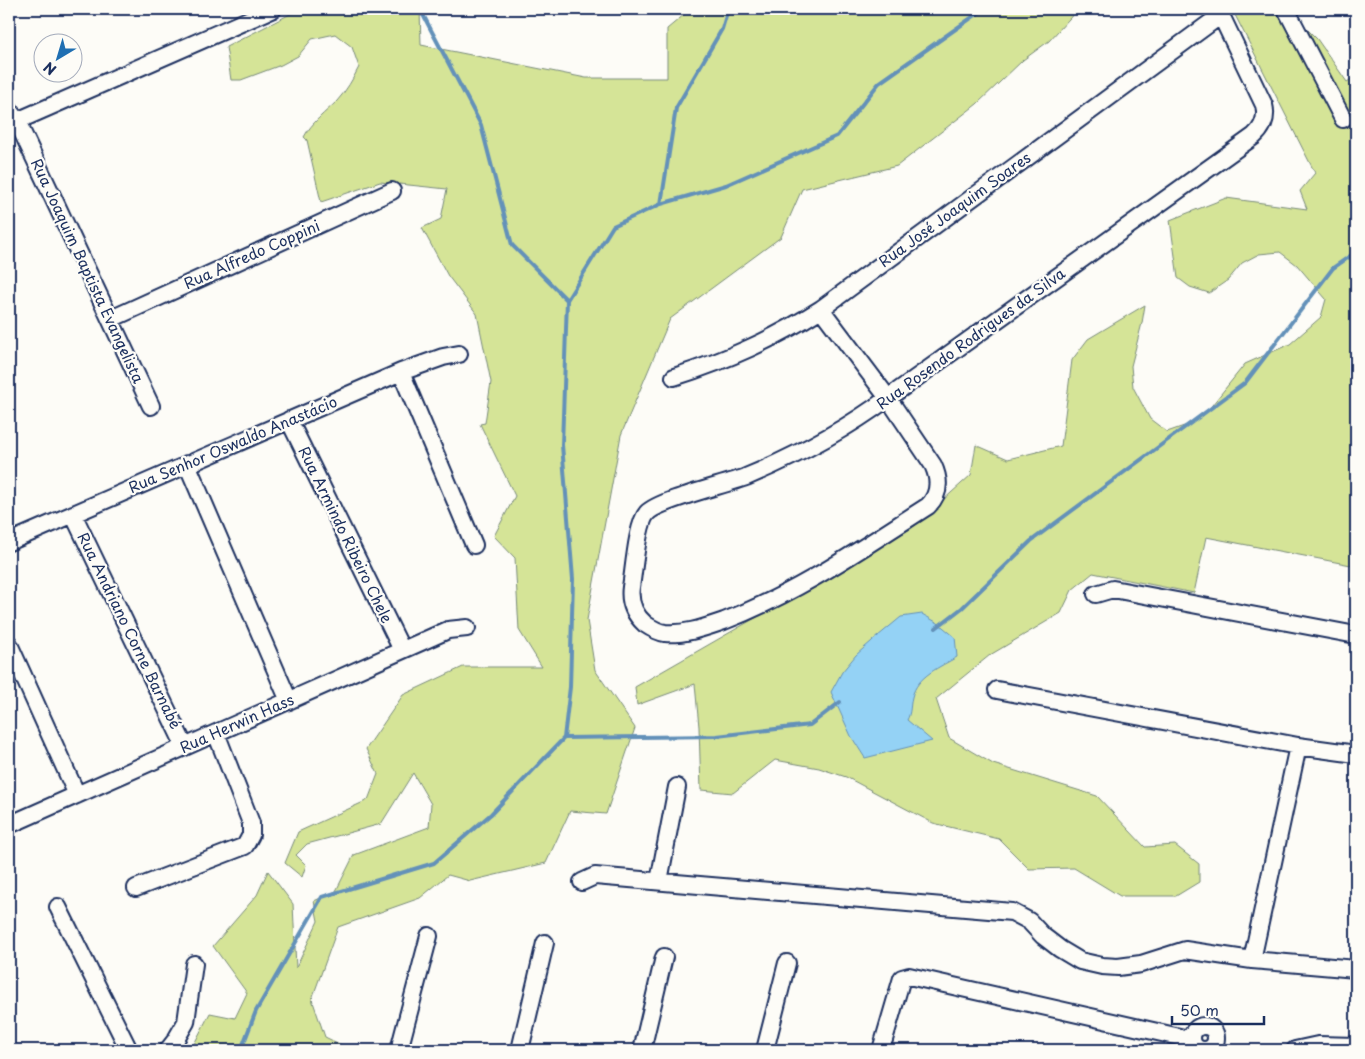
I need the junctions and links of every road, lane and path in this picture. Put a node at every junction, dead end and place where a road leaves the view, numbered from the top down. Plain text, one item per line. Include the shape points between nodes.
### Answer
1 (273, 9) edge
2 (1286, 9) edge
3 (1219, 12) edge
4 (13, 116) edge
5 (1343, 119) dead end
6 (392, 191) dead end
7 (821, 309) junction
8 (111, 320) junction
9 (459, 354) dead end
10 (401, 372) junction
11 (674, 377) dead end
12 (888, 398) junction
13 (151, 406) dead end
14 (289, 420) junction
15 (187, 464) junction
16 (73, 514) junction
17 (9, 542) edge
18 (474, 544) dead end
19 (1096, 594) dead end
20 (467, 628) dead end
21 (1356, 635) edge
22 (9, 644) edge
23 (402, 650) junction
24 (997, 690) dead end
25 (289, 701) junction
26 (216, 734) junction
27 (1298, 746) junction
28 (185, 747) junction
29 (1356, 754) edge
30 (677, 787) dead end
31 (76, 795) junction
32 (9, 826) edge
33 (659, 881) junction
34 (582, 882) dead end
35 (136, 888) dead end
36 (58, 907) dead end
37 (429, 936) dead end
38 (545, 943) dead end
39 (664, 957) dead end
40 (1252, 960) junction
41 (787, 963) dead end
42 (194, 964) dead end
43 (1356, 969) edge
44 (1192, 1043) edge
45 (1356, 1046) edge
46 (129, 1050) edge
47 (168, 1050) edge
48 (399, 1050) edge
49 (520, 1050) edge
50 (642, 1050) edge
51 (764, 1050) edge
52 (881, 1050) edge
53 (1208, 1050) edge
54 (1295, 1050) edge

1 - 4 street
2 - 5 street
3 - 7 street, Rua José Joaquim Soares
3 - 12 street, Rua Rosendo Rodrigues da Silva via 1264,105 1265,120 1261,128
4 - 8 street, Rua Joaquim Baptista Evangelista
6 - 8 street, Rua Alfredo Coppini
7 - 11 street, Rua José Joaquim Soares via 750,349
7 - 12 street
8 - 13 street, Rua Joaquim Baptista Evangelista
9 - 10 street, Rua Senhor Oswaldo Anastácio
10 - 14 street, Rua Senhor Oswaldo Anastácio
10 - 18 street
12 - 12 street, Rua Rosendo Rodrigues da Silva via 934,465 938,490 928,506 799,588 712,625 666,633 655,630 638,617 630,593 640,527 648,512 665,503 746,477 808,447 867,414
14 - 15 street, Rua Senhor Oswaldo Anastácio
14 - 23 street, Rua Armindo Ribeiro Chele
15 - 16 street, Rua Senhor Oswaldo Anastácio
15 - 25 street
16 - 17 street, Rua Senhor Oswaldo Anastácio
16 - 28 street, Rua Andriano Corne Barnabé
19 - 21 street via 1113,589
20 - 23 street, Rua Herwin Hass via 448,630
22 - 31 street
23 - 25 street, Rua Herwin Hass
24 - 27 street
25 - 26 street, Rua Herwin Hass
26 - 28 street, Rua Herwin Hass
26 - 35 street via 251,822 251,835 245,846
27 - 29 street
27 - 40 street
28 - 31 street, Rua Herwin Hass
30 - 33 street
31 - 32 street, Rua Herwin Hass
33 - 34 street via 595,876
33 - 40 street via 1012,912 1029,921 1060,949 1080,960 1102,966 1141,964 1185,950
36 - 46 street
37 - 48 street
38 - 49 street
39 - 50 street
40 - 43 street
41 - 51 street
42 - 47 street via 186,1022
44 - 52 street via 1184,1038 909,976 902,978
44 - 53 street
45 - 54 street via 1318,1045

